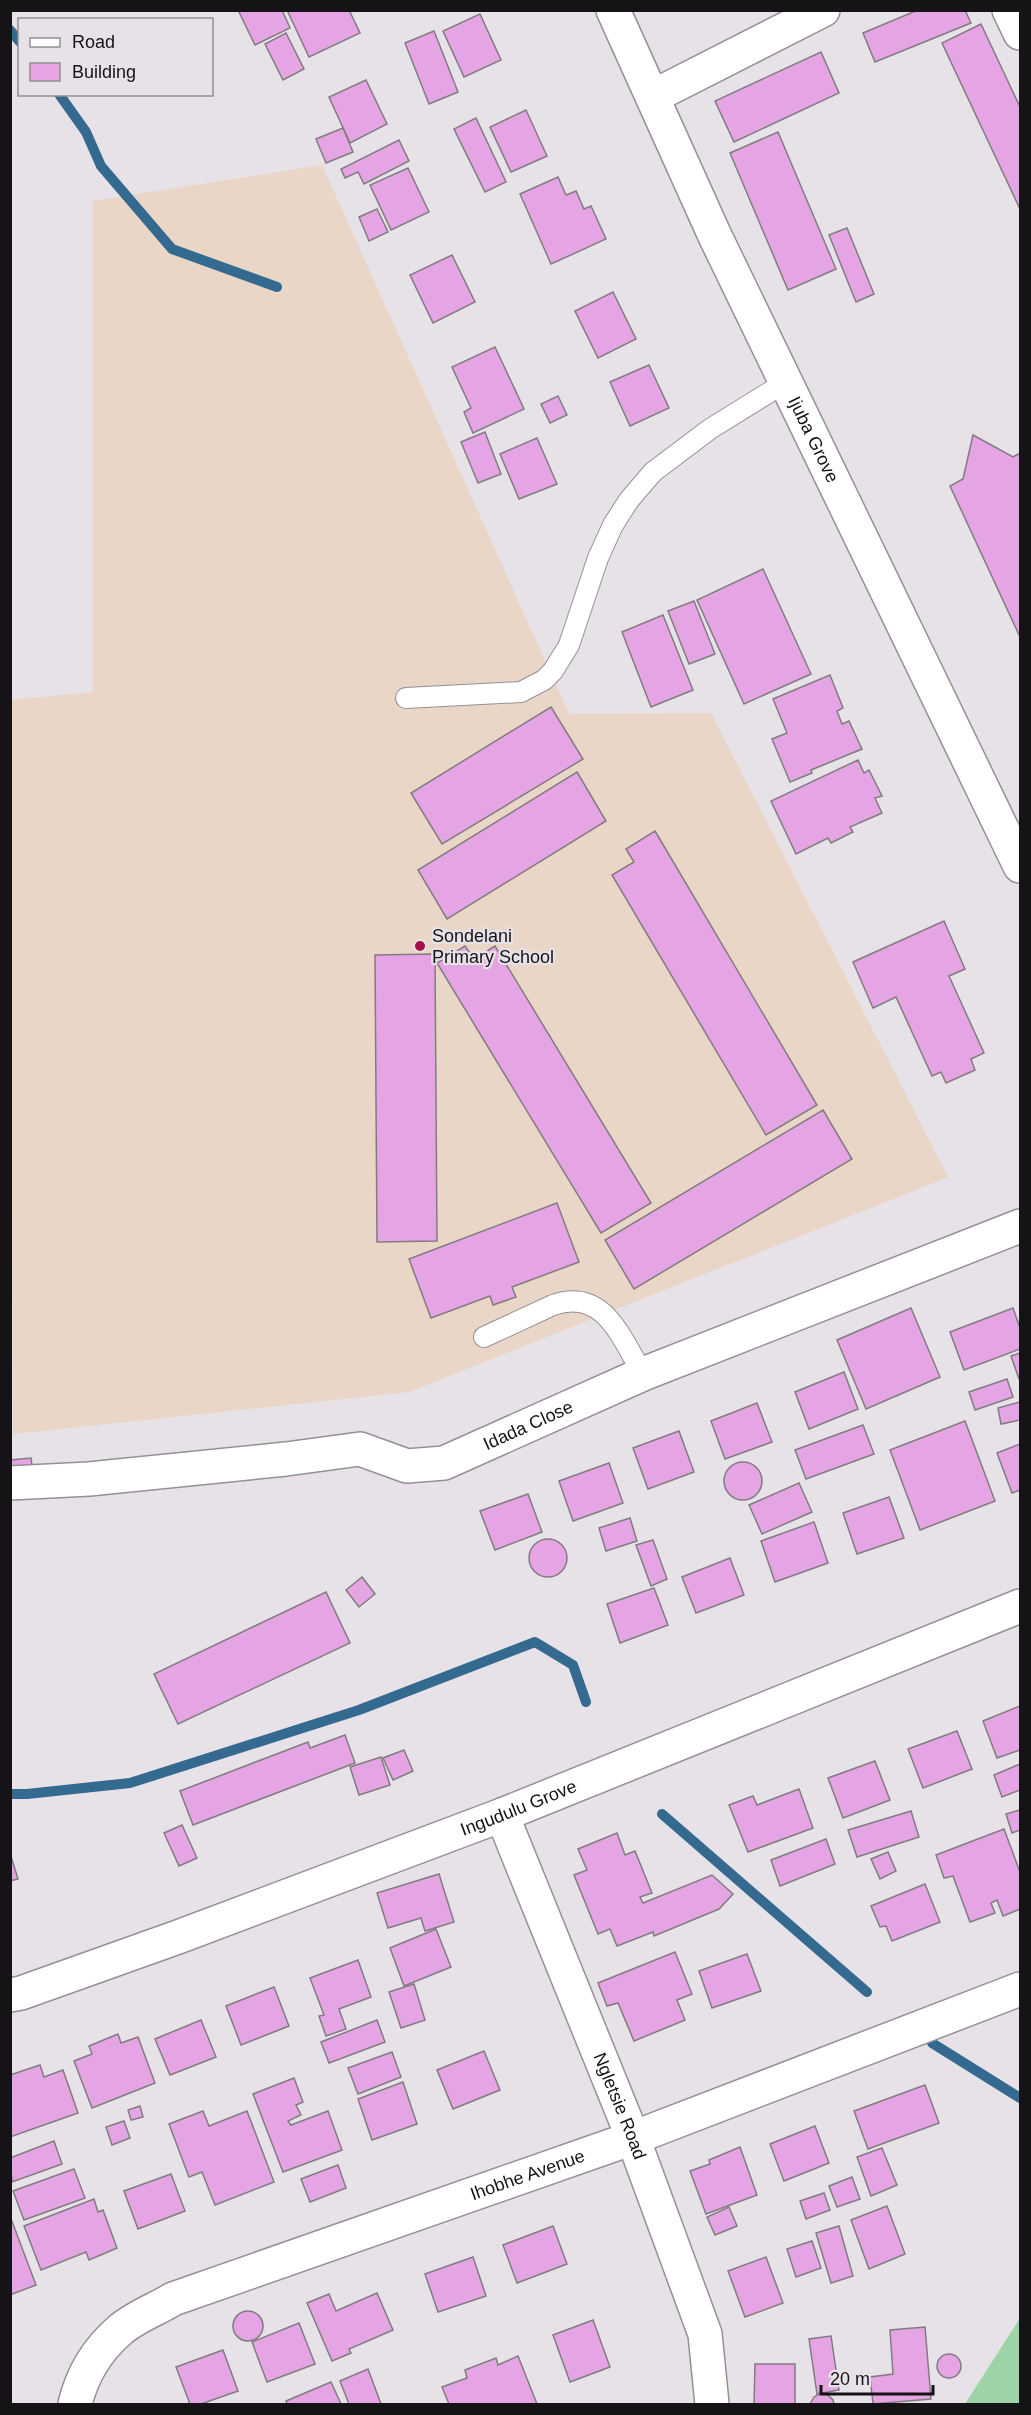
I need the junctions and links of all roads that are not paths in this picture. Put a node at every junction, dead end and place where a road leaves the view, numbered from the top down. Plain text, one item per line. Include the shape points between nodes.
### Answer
1 (613, 10) edge
2 (823, 10) edge
3 (1009, 10) edge
4 (1020, 33) edge
5 (654, 96) junction
6 (786, 382) junction
7 (406, 698) dead end
8 (1020, 866) edge
9 (1020, 1226) edge
10 (484, 1337) dead end
11 (643, 1374) junction
12 (10, 1483) edge
13 (1020, 1606) edge
14 (502, 1815) junction
15 (1020, 1989) edge
16 (10, 1995) edge
17 (633, 2138) junction
18 (75, 2404) edge
19 (712, 2404) edge

1 - 5 street, Ijuba Grove
2 - 5 street
3 - 4 street
5 - 6 street, Ijuba Grove via 715,236
6 - 7 lane via 710,429 653,472 629,500 598,558 569,645 544,680 521,692
6 - 8 street, Ijuba Grove
9 - 11 street, Idada Close
10 - 11 lane via 553,1305 583,1301 596,1306 609,1320
11 - 12 street, Idada Close via 444,1463 407,1466 360,1449 89,1479
13 - 14 street, Ingudulu Grove
14 - 16 street, Ingudulu Grove via 178,1937
14 - 17 street, Ngletsie Road
15 - 17 street, Ihobhe Avenue
17 - 18 street, Ihobhe Avenue via 173,2299 121,2328 95,2356
17 - 19 street, Ngletsie Road via 705,2334

